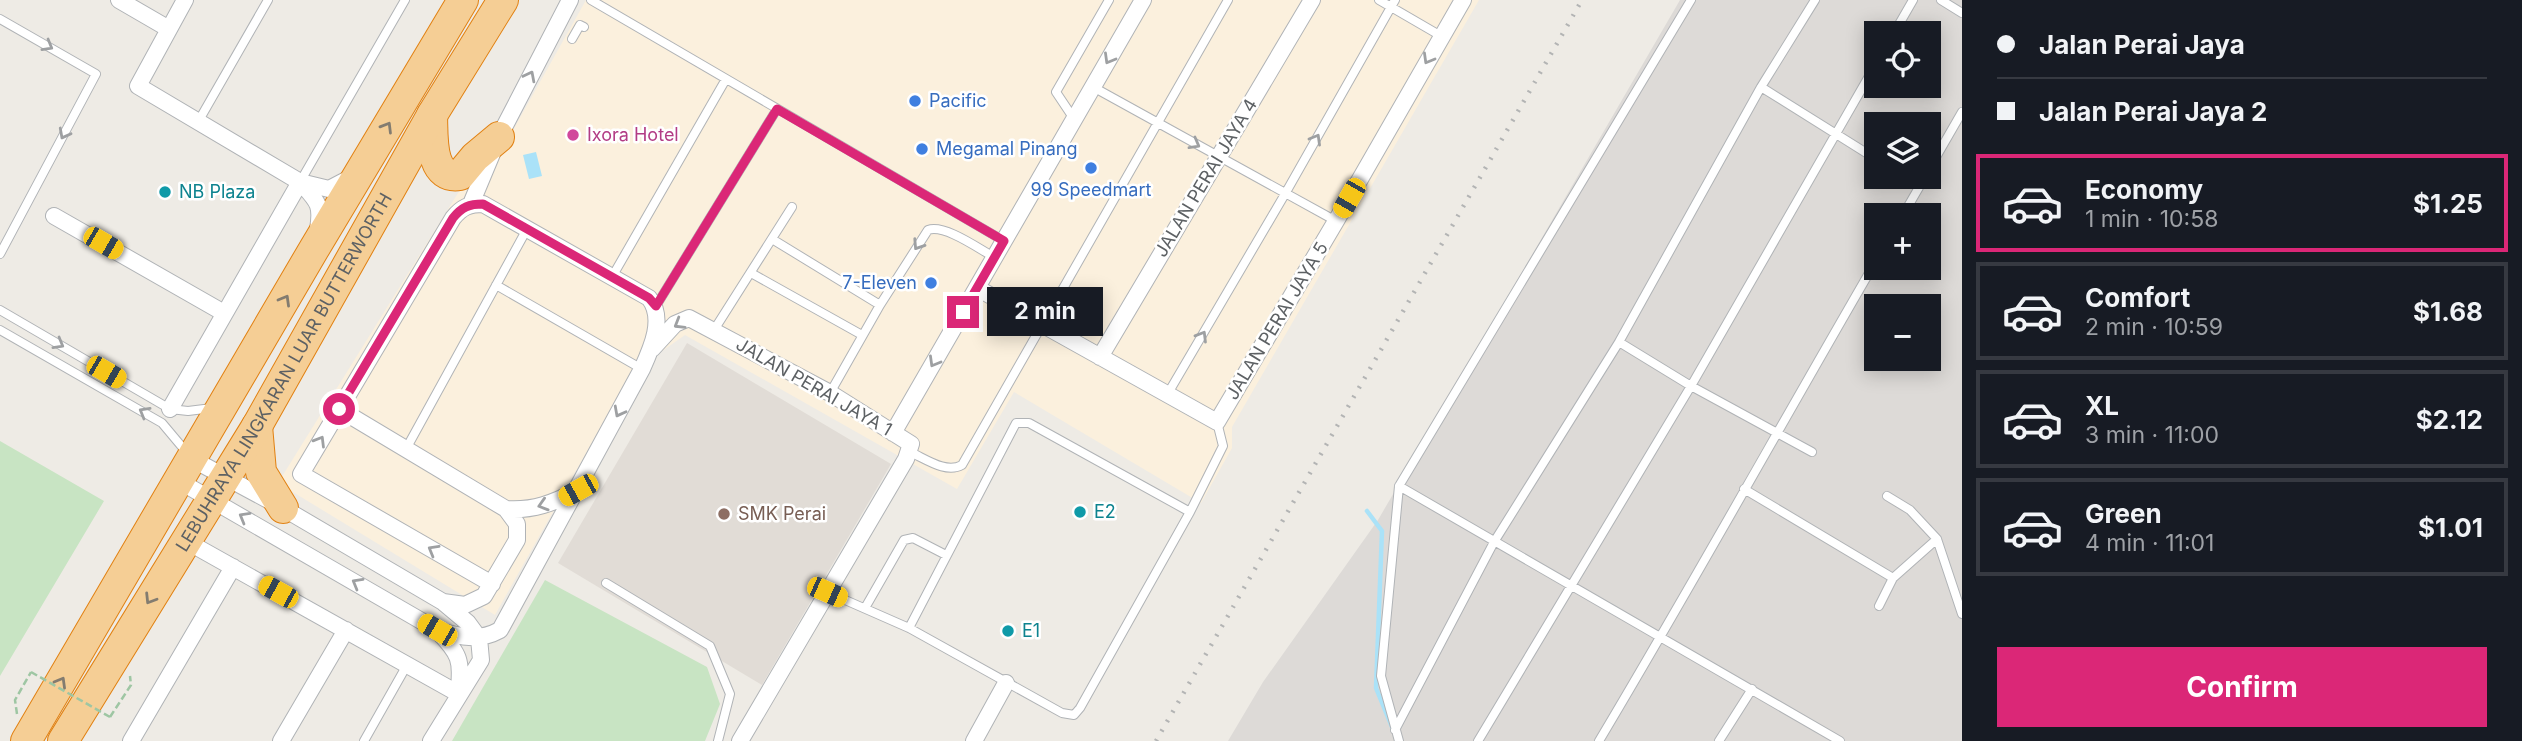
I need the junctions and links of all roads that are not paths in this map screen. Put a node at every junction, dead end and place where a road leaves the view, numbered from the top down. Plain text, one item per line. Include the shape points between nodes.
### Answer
1 (119, 0) edge
2 (185, 0) edge
3 (268, 0) edge
4 (405, 0) edge
5 (463, 0) edge
6 (503, 0) edge
7 (570, 0) edge
8 (592, 0) edge
9 (1109, 0) edge
10 (1143, 0) edge
11 (1228, 0) edge
12 (1312, 0) edge
13 (1379, 0) edge
14 (1463, 0) edge
15 (1691, 0) edge
16 (1815, 0) edge
17 (1913, 0) edge
18 (1941, 0) edge
19 (1393, 4) edge
20 (1962, 13) edge
21 (0, 19) edge
22 (1901, 21) edge
23 (584, 27) dead end
24 (169, 29) junction
25 (1441, 36) junction
26 (572, 40) dead end
27 (726, 79) junction
28 (1864, 84) edge
29 (1761, 87) junction
30 (1093, 88) junction
31 (777, 109) junction
32 (1962, 111) edge
33 (432, 115) junction
34 (1074, 119) junction
35 (198, 122) junction
36 (1157, 123) junction
37 (1835, 134) junction
38 (499, 137) junction
39 (1941, 148) edge
40 (1864, 152) edge
41 (1219, 157) junction
42 (359, 172) junction
43 (300, 182) junction
44 (1285, 194) junction
45 (471, 204) junction
46 (792, 207) dead end
47 (54, 216) dead end
48 (1336, 221) junction
49 (527, 229) junction
50 (772, 239) junction
51 (1004, 241) junction
52 (314, 248) junction
53 (0, 254) edge
54 (994, 257) junction
55 (751, 274) junction
56 (612, 277) junction
57 (1865, 280) edge
58 (496, 285) junction
59 (977, 288) junction
60 (880, 305) junction
61 (656, 306) junction
62 (0, 310) edge
63 (224, 313) junction
64 (1042, 325) junction
65 (0, 330) edge
66 (714, 330) junction
67 (862, 335) junction
68 (1619, 342) junction
69 (650, 351) junction
70 (1100, 357) junction
71 (642, 369) junction
72 (1691, 386) junction
73 (830, 393) junction
74 (1167, 395) junction
75 (223, 406) junction
76 (170, 409) junction
77 (339, 409) junction
78 (1217, 422) junction
79 (257, 426) junction
80 (1776, 432) junction
81 (893, 433) junction
82 (406, 449) junction
83 (910, 452) junction
84 (1812, 452) dead end
85 (186, 470) junction
86 (1399, 486) junction
87 (218, 488) junction
88 (1744, 489) junction
89 (578, 490) junction
90 (1887, 496) dead end
91 (283, 508) junction
92 (506, 509) junction
93 (1190, 512) junction
94 (1937, 539) junction
95 (186, 541) junction
96 (1494, 542) junction
97 (946, 555) junction
98 (233, 567) junction
99 (1893, 578) junction
100 (606, 583) dead end
101 (492, 584) junction
102 (1571, 587) junction
103 (827, 592) junction
104 (443, 602) junction
105 (1879, 606) dead end
106 (865, 608) junction
107 (1962, 614) edge
108 (909, 628) junction
109 (346, 630) junction
110 (437, 630) junction
111 (500, 630) junction
112 (479, 638) junction
113 (1661, 638) junction
114 (481, 660) junction
115 (407, 665) junction
116 (1006, 683) junction
117 (1752, 689) junction
118 (459, 694) junction
119 (1395, 730) junction
120 (26, 741) edge
121 (63, 741) edge
122 (131, 741) edge
123 (281, 741) edge
124 (364, 741) edge
125 (431, 741) edge
126 (718, 741) edge
127 (740, 741) edge
128 (974, 741) edge
129 (1399, 741) edge
130 (1478, 741) edge
131 (1599, 741) edge
132 (1720, 741) edge
133 (1840, 741) edge

1 - 24 street
2 - 24 street
3 - 35 lane
4 - 43 lane
42 -> 5 highway, LEBUHRAYA LINGKARAN LUAR BUTTERWORTH
6 - 33 highway, LEBUHRAYA LINGKARAN LUAR BUTTERWORTH
38 -> 7 street
8 - 27 lane
9 - 34 lane via 1056,92
10 -> 30 street
11 - 36 lane
12 - 41 street, JALAN PERAI JAYA 4
13 - 19 lane
14 - 25 street, JALAN PERAI JAYA 5
15 - 86 lane
16 - 29 lane
17 - 22 lane
18 - 20 lane
19 - 25 lane
44 -> 19 lane
21 -> 53 lane via 96,74
23 - 26 lane via 580,25
24 - 35 street via 138,86
25 -> 48 street, JALAN PERAI JAYA 5
27 - 31 lane
27 - 56 lane
28 - 37 lane
29 - 37 lane
29 - 68 lane
30 - 34 street
30 - 36 lane
31 - 51 lane
31 - 61 lane
32 - 39 lane
33 - 38 highway via 437,163 451,177 460,175
33 - 79 highway, LEBUHRAYA LINGKARAN LUAR BUTTERWORTH
34 - 51 street
35 - 43 street
36 -> 41 lane
36 - 64 lane
37 - 40 lane
37 - 72 lane
38 - 45 street
41 - 44 lane
41 - 70 street, JALAN PERAI JAYA 4
42 - 43 street via 329,189
42 - 52 highway, LEBUHRAYA LINGKARAN LUAR BUTTERWORTH
43 - 52 street via 320,209
43 - 63 street
44 - 48 lane
74 -> 44 lane
45 - 49 street via 483,204
45 - 77 street via 453,218
46 - 50 lane
47 - 63 street
48 - 78 street, JALAN PERAI JAYA 5
49 - 56 street
49 - 58 lane
50 - 55 lane
50 - 60 lane
51 - 54 street
75 -> 52 highway, LEBUHRAYA LINGKARAN LUAR BUTTERWORTH
54 - 59 street
54 -> 60 lane via 935,227 928,230
55 - 66 lane
55 - 67 lane
56 - 61 street
57 - 80 lane
58 - 71 lane
58 - 82 lane
59 - 64 street
59 -> 81 street
60 - 67 lane
61 - 69 street
62 -> 76 lane
63 - 76 street
64 - 70 street
64 - 83 lane via 962,465 947,469
85 -> 65 lane via 162,423
66 -> 69 street, JALAN PERAI JAYA 1 via 689,318 676,324
66 - 73 street, JALAN PERAI JAYA 1
67 - 73 lane
68 - 72 lane
68 - 96 lane
69 - 71 street
70 - 74 street
71 -> 89 street
72 - 80 lane
72 - 102 lane
73 - 81 street, JALAN PERAI JAYA 1
74 - 78 street
75 - 76 lane
75 - 85 highway, LEBUHRAYA LINGKARAN LUAR BUTTERWORTH
77 - 82 street
101 -> 77 street via 301,474
78 - 93 lane via 1223,446
79 - 87 highway, LEBUHRAYA LINGKARAN LUAR BUTTERWORTH
79 - 91 highway via 261,472
80 - 84 lane
80 - 88 lane
81 - 83 street, JALAN PERAI JAYA 1 via 911,444
82 - 92 street
83 - 103 street
85 - 87 street
85 - 87 street
120 -> 85 highway, LEBUHRAYA LINGKARAN LUAR BUTTERWORTH
86 - 96 lane
86 - 119 lane via 1381,676
87 - 91 street
87 - 95 highway, LEBUHRAYA LINGKARAN LUAR BUTTERWORTH
110 -> 87 street
88 - 99 lane
88 - 113 lane
89 -> 92 street via 541,507
89 - 111 street
90 - 94 lane via 1910,510
91 - 104 street
92 - 101 street via 519,532
93 - 97 lane via 1029,423 1016,423
93 - 116 lane via 1074,715
94 - 99 lane
94 - 107 lane
95 - 98 street
95 -> 121 highway, LEBUHRAYA LINGKARAN LUAR BUTTERWORTH
96 - 102 lane
96 - 119 lane
97 - 106 lane via 913,538 904,540
97 - 108 lane
98 - 109 street
98 - 122 street
99 - 105 lane
100 - 126 lane via 710,646 730,694
101 - 104 street via 475,602
102 - 113 lane
102 - 130 lane
103 - 106 lane
103 - 127 street
104 - 112 street
106 - 108 lane
108 - 116 lane
109 - 115 street
109 - 123 street
110 - 112 street
110 - 118 street via 456,652
111 - 112 street
111 - 114 street
112 - 114 street
113 - 117 lane
113 - 131 lane
114 - 118 street
115 - 118 street
115 - 124 lane
116 - 128 street
117 - 132 lane
117 - 133 lane
118 - 125 street
119 - 129 lane

